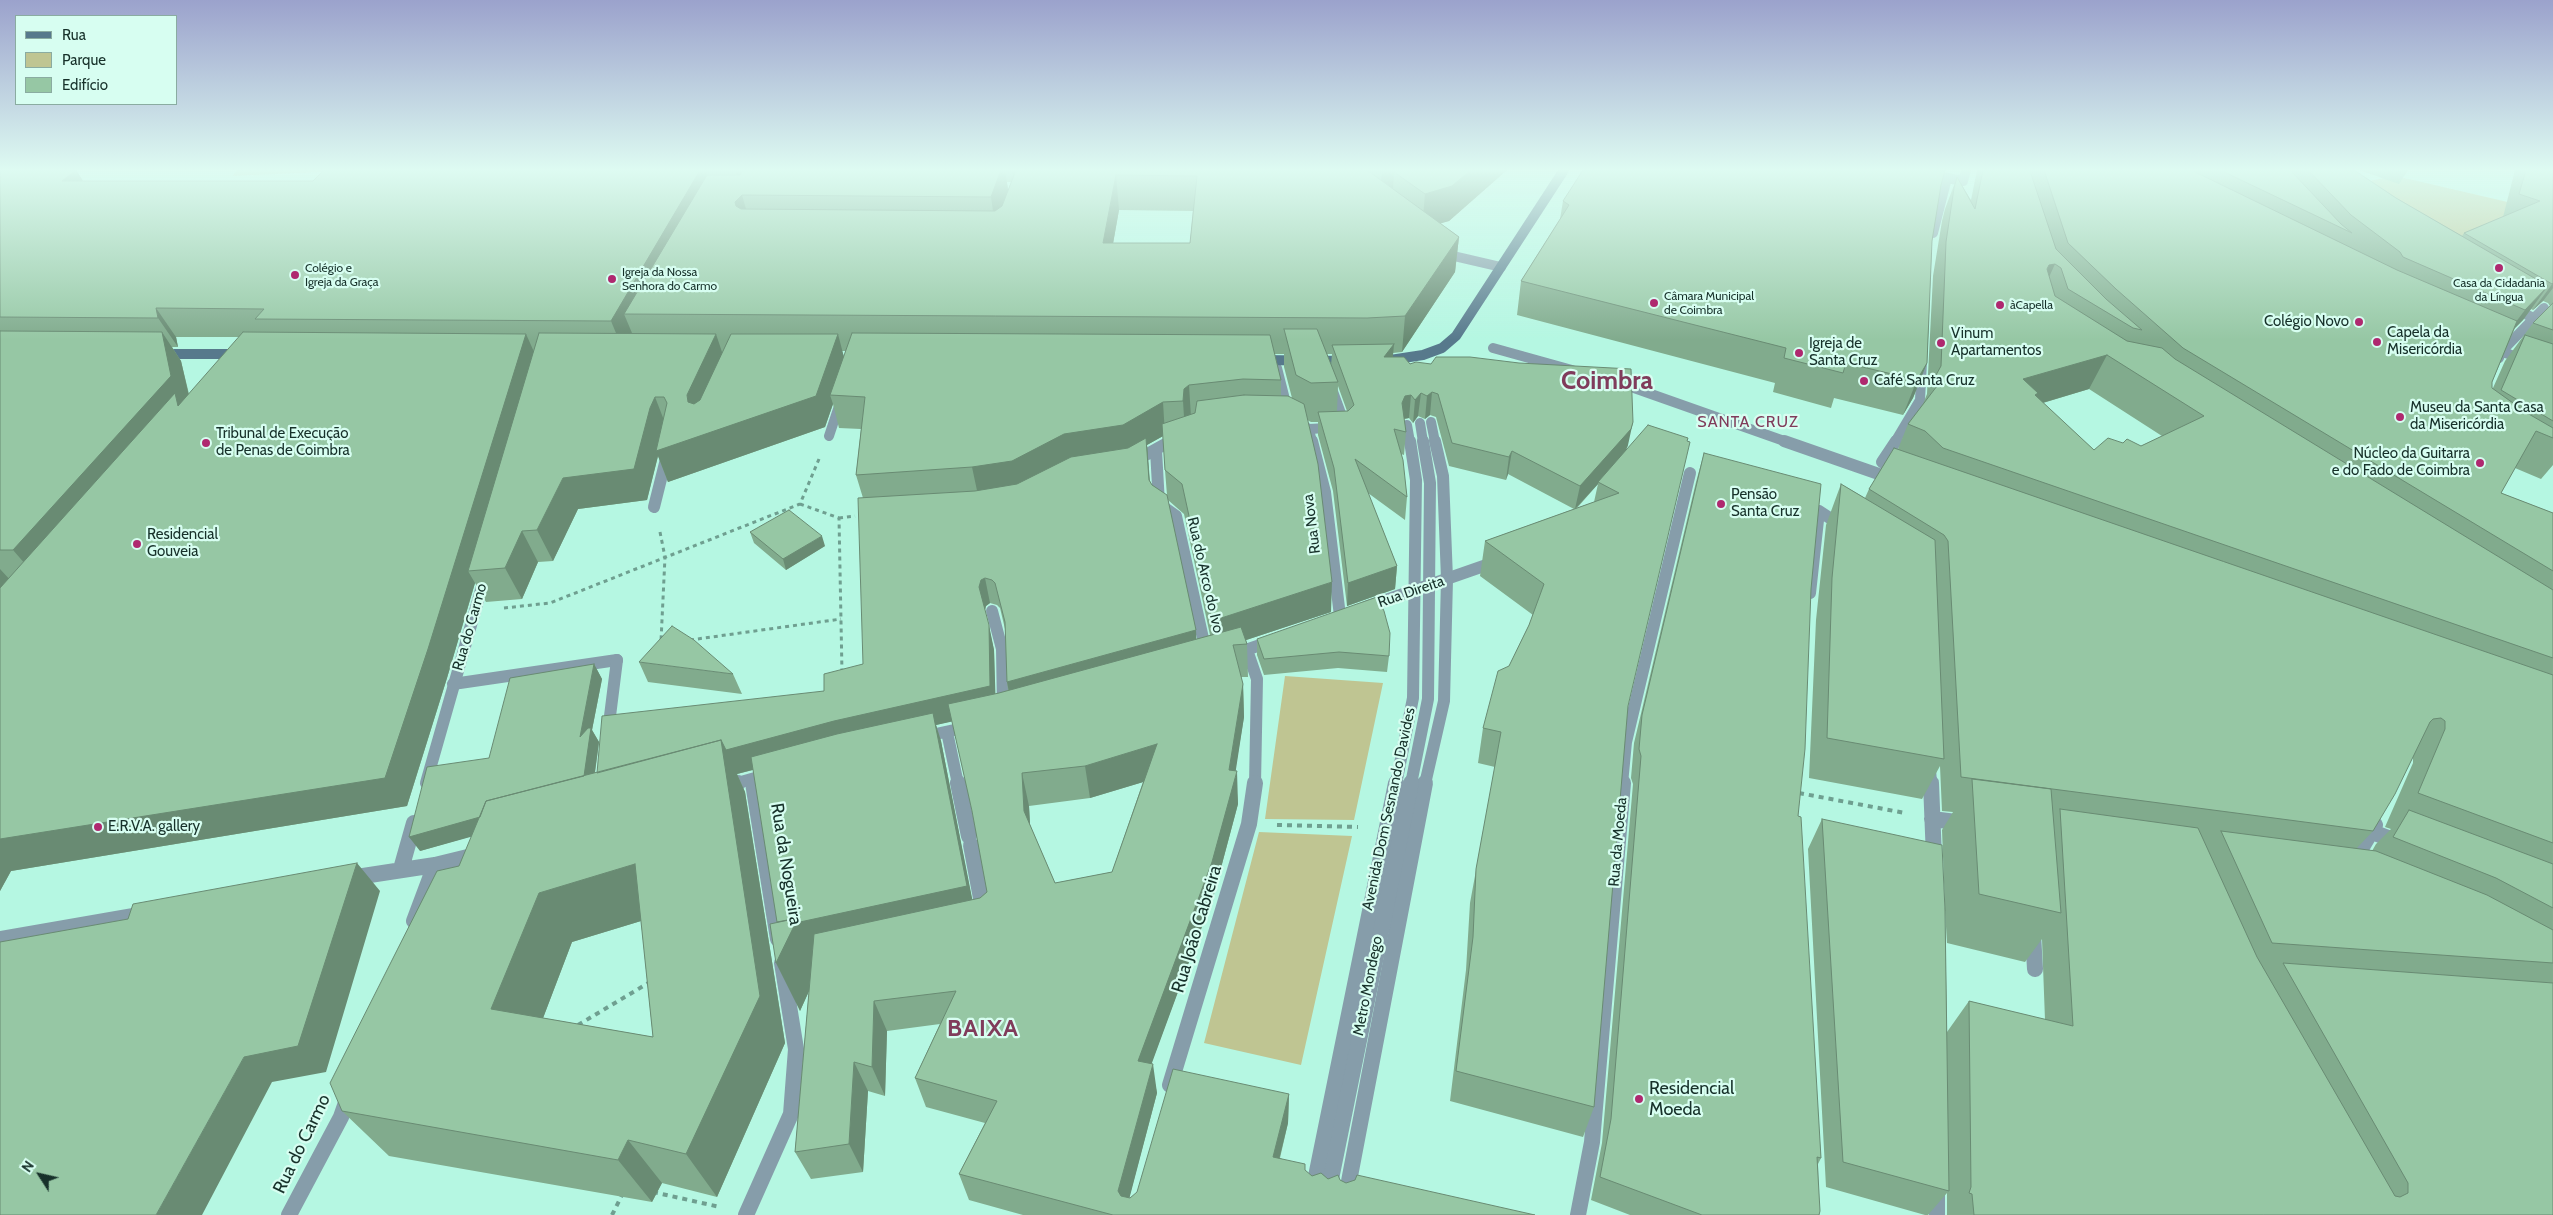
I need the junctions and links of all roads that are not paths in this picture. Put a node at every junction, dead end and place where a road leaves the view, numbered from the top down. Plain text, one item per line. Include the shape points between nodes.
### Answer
1 (1528, 227) edge
2 (1934, 227) edge
3 (1431, 244) edge
4 (1930, 247) edge
5 (1501, 268) junction
6 (2507, 303) edge
7 (2544, 308) edge
8 (2532, 318) junction
9 (2483, 344) edge
10 (1493, 348) dead end
11 (1922, 352) edge
12 (2501, 352) junction
13 (147, 354) edge
14 (249, 354) joint
15 (1423, 355) junction
16 (1246, 360) edge
17 (1275, 360) junction
18 (1357, 361) edge
19 (1379, 361) edge
20 (234, 367) edge
21 (1324, 369) junction
22 (2494, 369) edge
23 (1420, 370) edge
24 (2553, 370) edge
25 (1583, 373) edge
26 (1601, 378) edge
27 (844, 392) edge
28 (1420, 423) junction
29 (1309, 429) junction
30 (829, 436) road end
31 (1191, 439) edge
32 (670, 442) edge
33 (1156, 450) junction
34 (1120, 466) edge
35 (1690, 474) edge
36 (654, 507) road end
37 (1851, 531) edge
38 (1513, 552) edge
39 (488, 566) edge
40 (1447, 579) junction
41 (1431, 585) junction
42 (1416, 590) junction
43 (1809, 609) edge
44 (992, 610) dead end
45 (1344, 615) joint
46 (1284, 636) edge
47 (1247, 650) junction
48 (453, 684) junction
49 (947, 732) junction
50 (910, 740) edge
51 (607, 746) edge
52 (1929, 752) edge
53 (780, 771) edge
54 (752, 779) junction
55 (716, 789) edge
56 (2380, 814) edge
57 (1932, 818) junction
58 (1980, 825) edge
59 (2372, 832) junction
60 (2408, 846) edge
61 (493, 850) edge
62 (435, 865) junction
63 (401, 869) junction
64 (1935, 877) edge
65 (2351, 877) edge
66 (332, 881) edge
67 (156, 912) edge
68 (2032, 920) edge
69 (976, 922) edge
70 (0, 939) edge
71 (407, 939) edge
72 (801, 962) dead end
73 (782, 966) junction
74 (2035, 969) dead end
75 (354, 1080) edge
76 (1164, 1104) edge
77 (1937, 1177) edge
78 (1313, 1193) edge
79 (1328, 1196) edge
80 (1346, 1200) edge
81 (746, 1214) edge
82 (289, 1215) edge
83 (1578, 1215) edge
84 (1937, 1215) edge

1 - 5 main road
2 - 4 street
3 - 5 street via 1446,254
5 - 15 main road via 1456,336 1442,348
6 - 8 street
7 - 8 street
8 - 12 street
9 - 12 street
10 - 25 street
11 - 26 street via 1920,400 1882,462 1907,480 1832,458 1638,388
12 - 22 street
12 - 24 street
13 - 14 main road
14 - 20 street
15 - 19 main road
15 - 23 street
16 - 17 main road
17 - 21 main road
17 - 29 street via 1285,419
18 - 21 main road
21 - 29 street via 1346,426
27 - 30 street
28 - 40 street, Metro Mondego via 1443,476
28 - 41 street, Avenida Dom Sesnando Davides via 1430,483
28 - 42 street via 1416,480
29 - 45 street, Rua Nova via 1325,492
31 - 33 street via 1169,442
32 - 36 street
33 - 34 street via 1129,465
33 - 47 street, Rua do Arco do Ivo via 1159,504 1176,516 1190,569 1203,663
35 - 83 street, Rua da Moeda via 1626,742 1592,1142
37 - 43 street via 1819,511
38 - 40 street, Rua Direita via 1496,562
39 - 48 street, Rua do Carmo
40 - 41 street, Rua Direita
40 - 80 street, Metro Mondego via 1444,700 1414,833
41 - 42 street, Rua Direita
41 - 79 street, Avenida Dom Sesnando Davides via 1428,699
42 - 45 street, Rua Direita
42 - 78 street via 1413,698
44 - 49 street via 1002,649 999,719
46 - 47 street
47 - 76 street, Rua João Cabreira via 1257,679 1255,793 1249,824
48 - 51 street via 617,660
48 - 63 street, Rua do Carmo
49 - 50 street
49 - 69 street via 986,920
52 - 57 street
53 - 54 street
54 - 55 street
54 - 73 street, Rua da Nogueira
56 - 59 street
57 - 58 street
57 - 64 street
59 - 60 street
59 - 65 street
61 - 62 street
62 - 63 street
62 - 71 street
63 - 66 street
67 - 70 street
68 - 74 street
72 - 73 street
73 - 81 street, Rua da Nogueira via 796,1049 791,1114
75 - 82 street, Rua do Carmo via 341,1117
77 - 84 street

